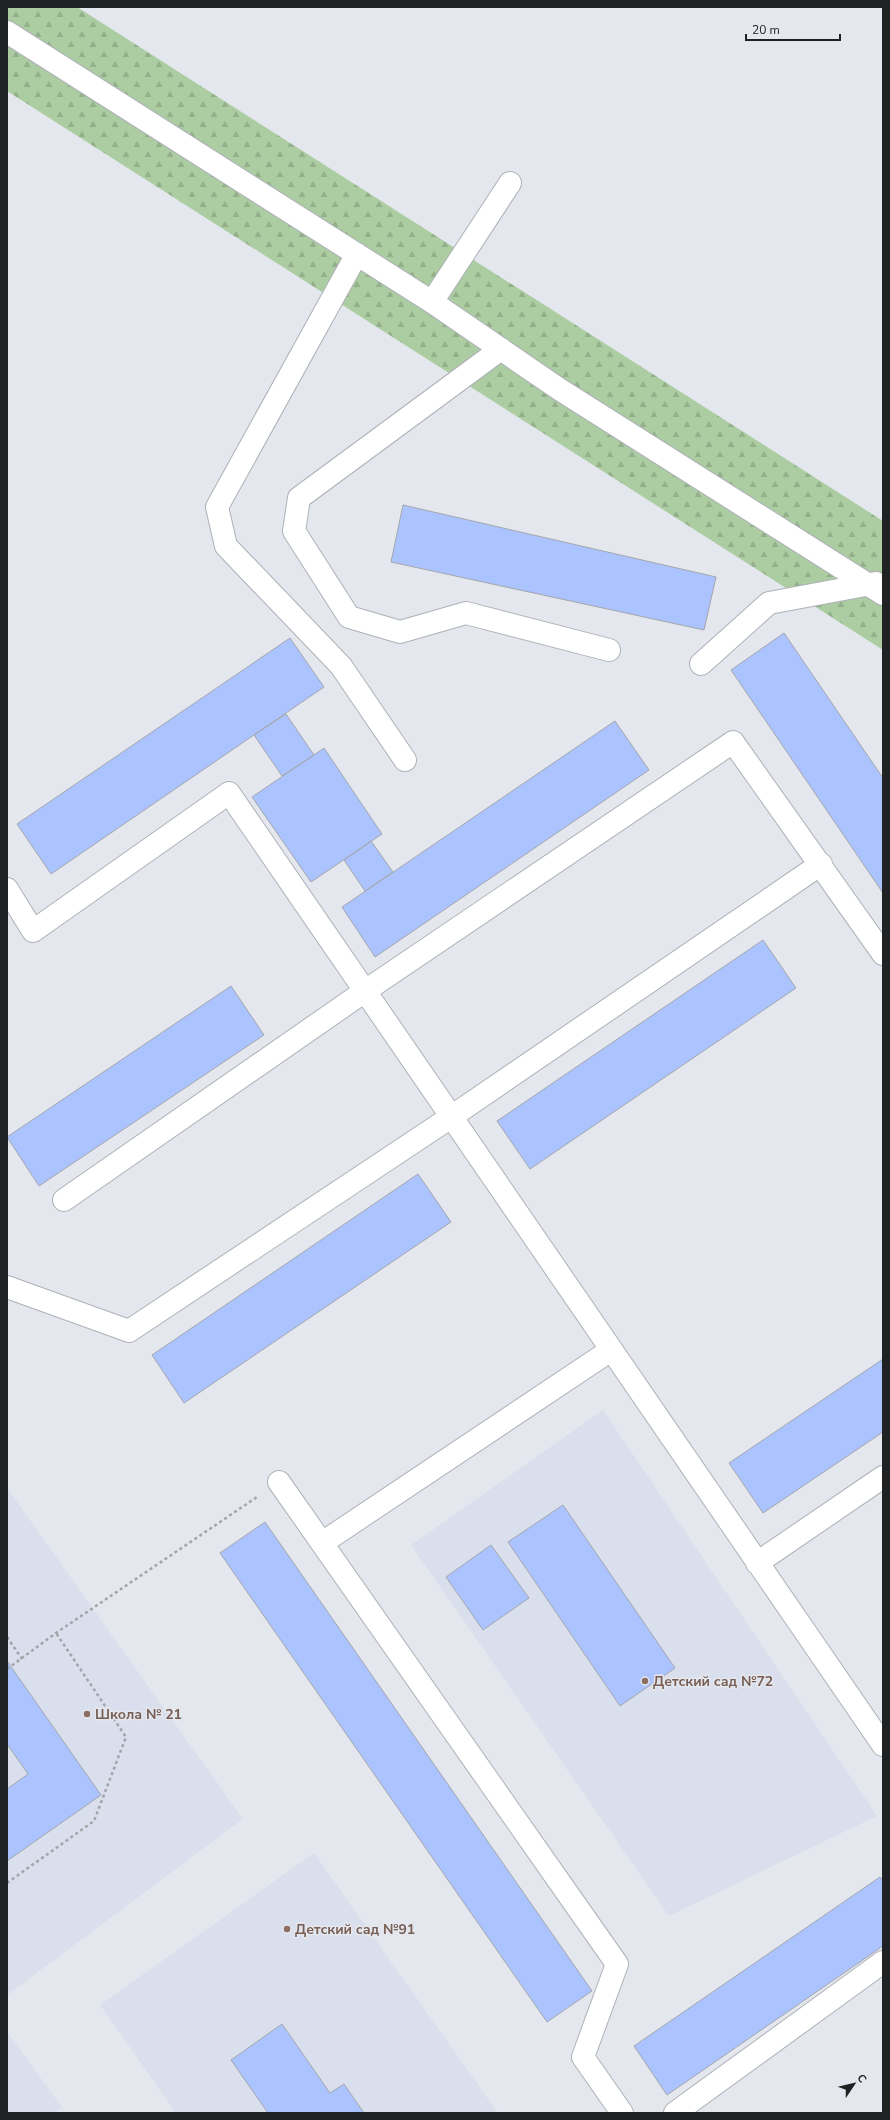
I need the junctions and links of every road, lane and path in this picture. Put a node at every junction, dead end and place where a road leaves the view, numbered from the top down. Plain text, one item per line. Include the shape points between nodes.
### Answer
1 (7, 32) edge
2 (510, 183) dead end
3 (358, 254) junction
4 (432, 302) junction
5 (501, 349) junction
6 (878, 587) edge
7 (609, 650) dead end
8 (701, 664) dead end
9 (405, 760) dead end
10 (821, 864) junction
11 (7, 889) edge
12 (883, 954) edge
13 (365, 991) junction
14 (451, 1117) junction
15 (64, 1200) dead end
16 (7, 1287) edge
17 (611, 1350) junction
18 (883, 1476) edge
19 (279, 1482) joint
20 (322, 1543) junction
21 (757, 1563) junction
22 (56, 1633) junction
23 (7, 1638) edge
24 (22, 1658) junction
25 (7, 1669) edge
26 (883, 1745) edge
27 (7, 1883) edge
28 (883, 1962) edge
29 (622, 2113) edge
30 (675, 2113) edge

1 - 3 street
2 - 4 street
3 - 4 street
3 - 9 street via 217,507 226,546 341,666
4 - 5 street
5 - 6 street via 559,389
5 - 7 street via 299,498 294,531 349,617 400,632 466,613
6 - 8 street via 769,603
10 - 12 street
10 - 13 street via 733,742
10 - 14 street
11 - 13 street via 33,931 229,793
13 - 14 street
13 - 15 street
14 - 16 street via 129,1332
14 - 17 street
17 - 20 street
17 - 21 street
18 - 21 street
19 - 20 street
19 - 22 path
20 - 29 street via 616,1964 583,2057
21 - 26 street
22 - 24 path
22 - 27 path via 126,1737 94,1822
23 - 24 path
24 - 25 path
28 - 30 street

